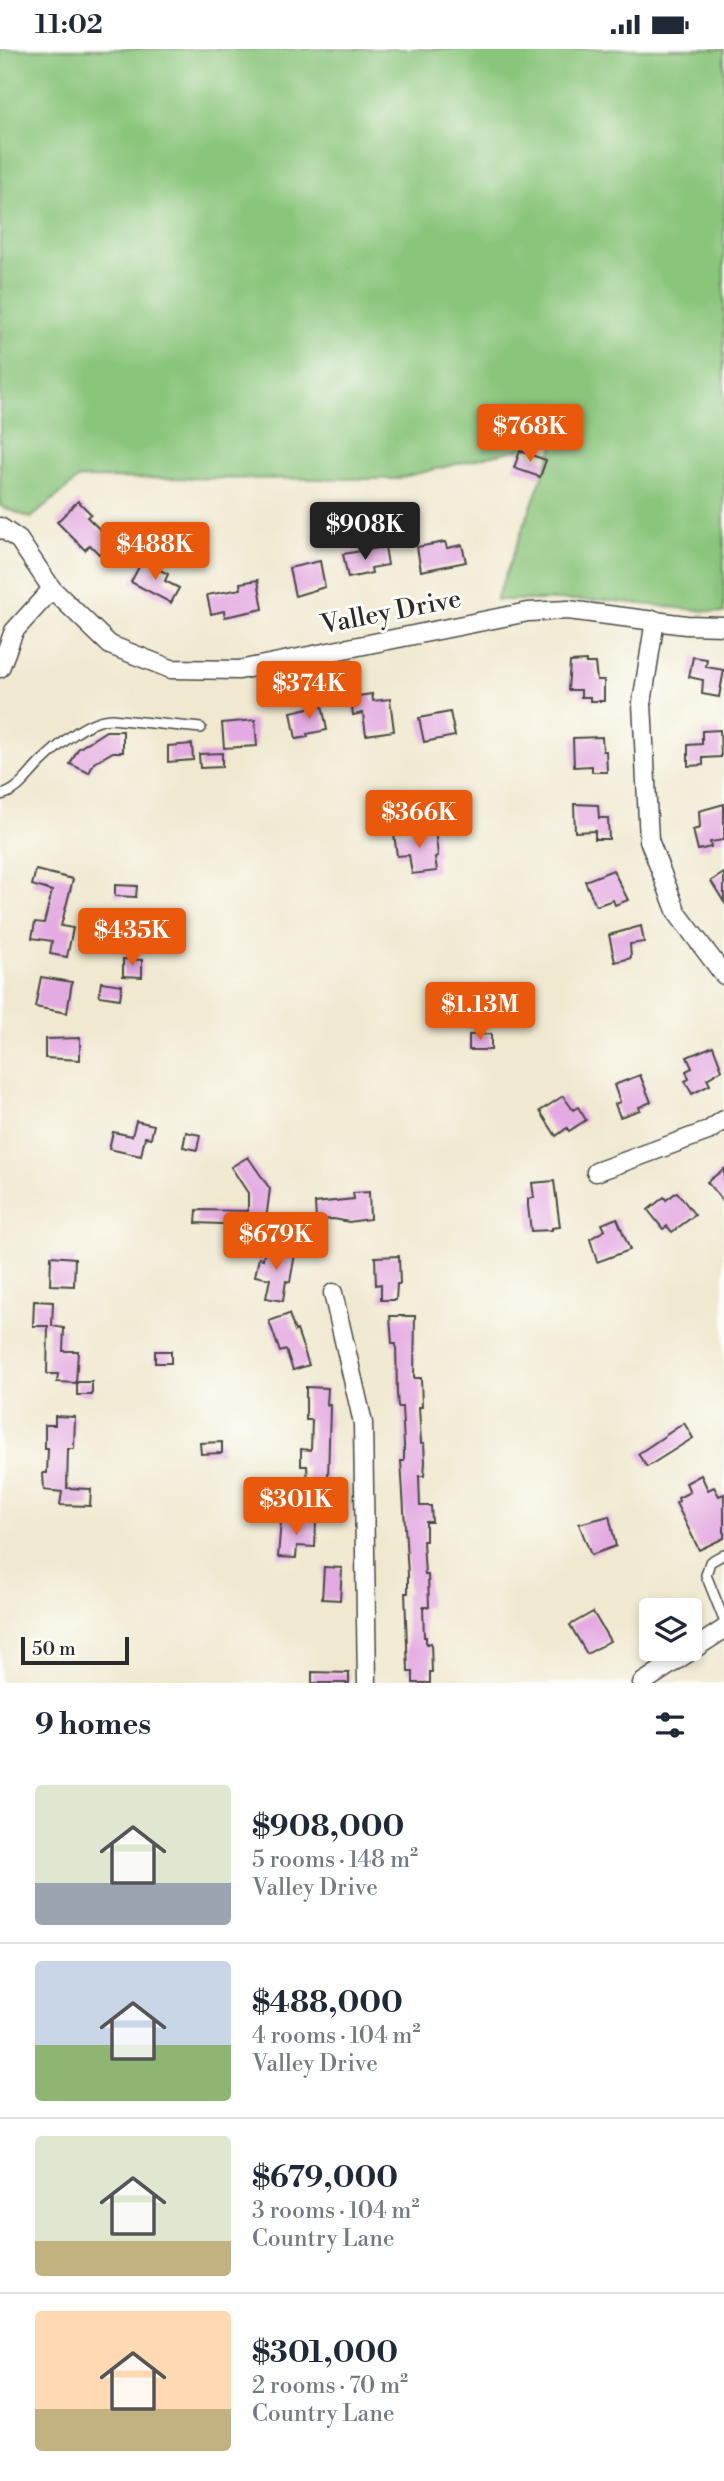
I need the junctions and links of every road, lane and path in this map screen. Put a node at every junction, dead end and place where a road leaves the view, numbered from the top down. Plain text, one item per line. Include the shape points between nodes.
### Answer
1 (0, 527) edge
2 (52, 589) junction
3 (656, 620) junction
4 (724, 626) edge
5 (0, 668) edge
6 (201, 728) dead end
7 (0, 795) edge
8 (724, 975) edge
9 (724, 1120) edge
10 (596, 1172) dead end
11 (333, 1293) dead end
12 (724, 1553) edge
13 (724, 1620) edge
14 (724, 1629) edge
15 (367, 1683) edge
16 (642, 1683) edge

1 - 2 street, Valley Drive via 19,540
2 - 3 street, Valley Drive via 110,645 171,669 239,670 528,612 568,610
2 - 5 street via 14,631
3 - 4 street, Valley Drive
3 - 8 street via 642,703 649,840 677,913
6 - 7 lane via 97,719 8,794
9 - 10 street via 708,1131
11 - 15 street via 363,1423
12 - 13 lane via 710,1562 706,1574
14 - 16 street

